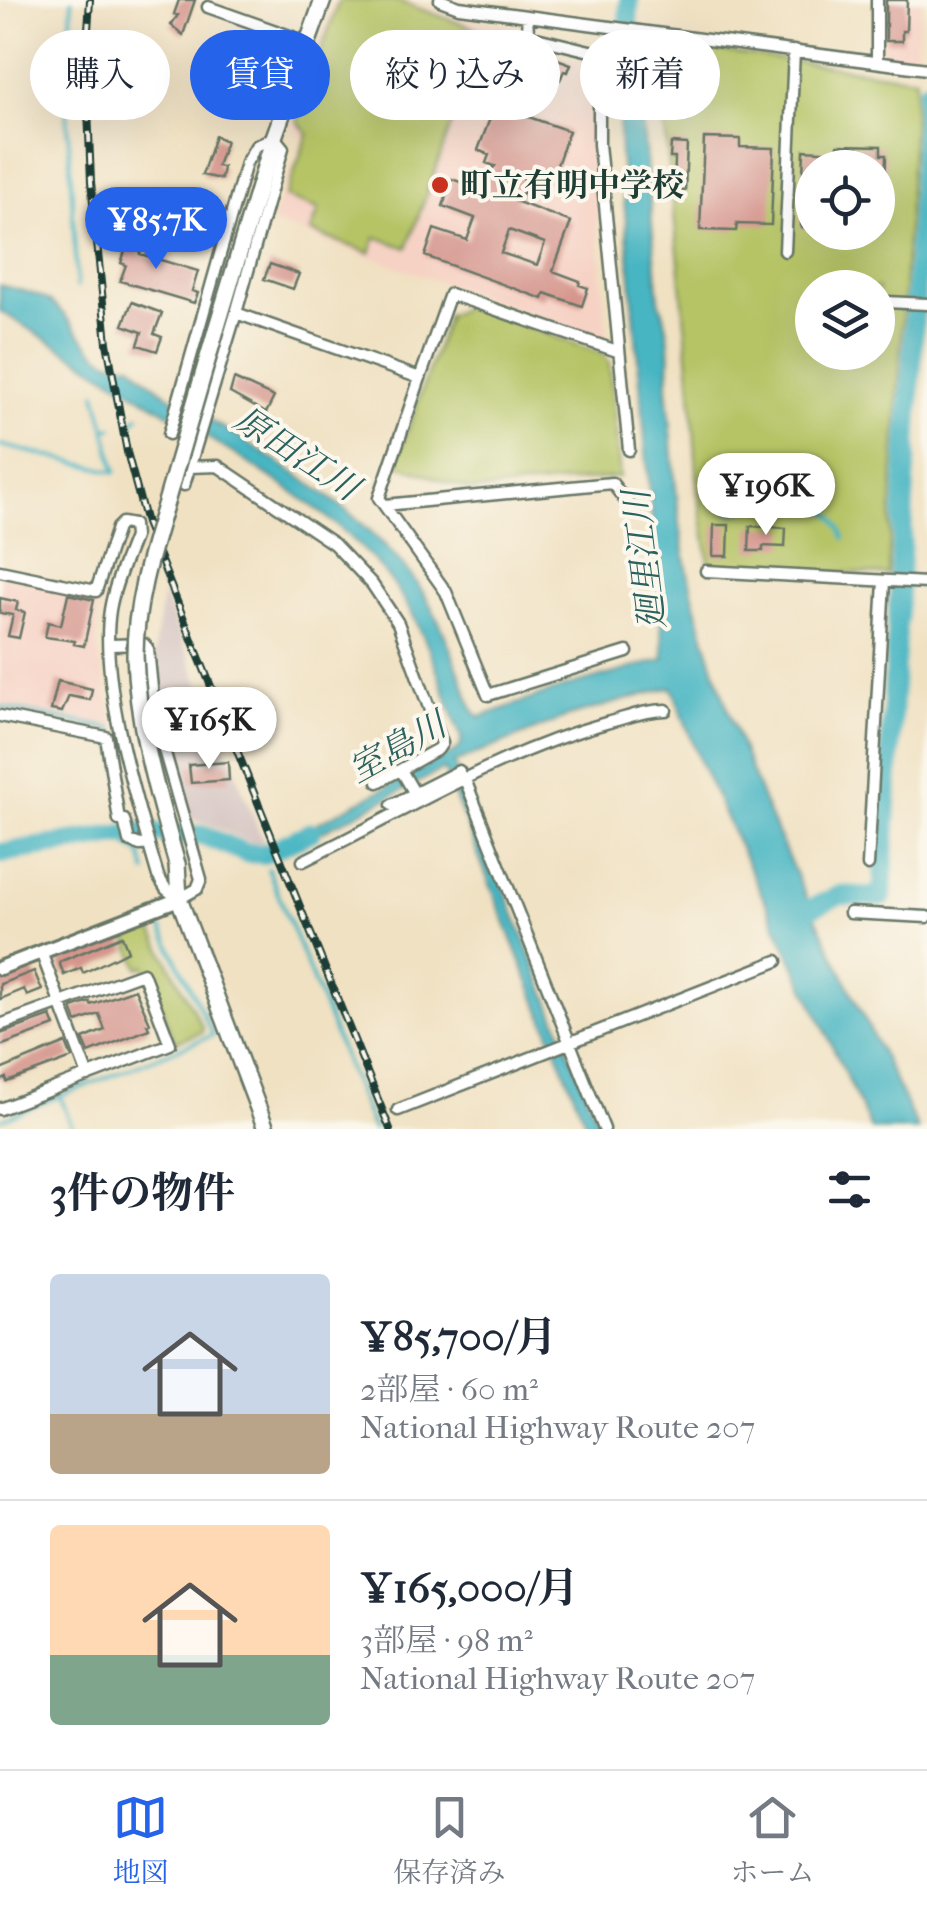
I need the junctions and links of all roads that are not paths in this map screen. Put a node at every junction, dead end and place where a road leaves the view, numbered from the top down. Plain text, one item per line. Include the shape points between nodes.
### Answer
1 (323, 0) edge
2 (440, 0) edge
3 (877, 0) edge
4 (208, 7) dead end
5 (527, 16) junction
6 (273, 30) edge
7 (312, 30) edge
8 (794, 52) junction
9 (877, 62) junction
10 (925, 69) edge
11 (280, 120) edge
12 (274, 137) junction
13 (785, 252) dead end
14 (895, 303) edge
15 (924, 304) edge
16 (236, 313) junction
17 (618, 351) junction
18 (420, 378) junction
19 (169, 434) dead end
20 (629, 450) dead end
21 (189, 467) junction
22 (184, 485) dead end
23 (385, 505) junction
24 (634, 513) dead end
25 (0, 571) edge
26 (706, 572) dead end
27 (894, 581) junction
28 (927, 583) edge
29 (110, 645) junction
30 (627, 652) dead end
31 (666, 710) dead end
32 (0, 716) edge
33 (401, 770) junction
34 (462, 774) junction
35 (378, 782) dead end
36 (446, 782) junction
37 (415, 794) junction
38 (392, 805) dead end
39 (148, 844) junction
40 (304, 860) dead end
41 (868, 865) dead end
42 (180, 899) junction
43 (850, 913) dead end
44 (927, 916) edge
45 (41, 952) junction
46 (777, 961) dead end
47 (0, 968) edge
48 (60, 1002) junction
49 (0, 1024) edge
50 (570, 1042) junction
51 (88, 1076) junction
52 (0, 1110) edge
53 (398, 1110) dead end
54 (266, 1129) edge
55 (604, 1129) edge

1 - 7 highway
2 - 5 street
3 - 9 street
4 - 6 street
5 - 8 street
5 - 17 street via 532,36 590,52 598,64
8 - 9 street
8 - 13 street
9 - 10 street
11 - 12 highway
12 - 16 street via 283,148
12 - 19 street via 256,146 246,162
12 - 42 highway, bridge via 139,607 140,714
14 - 15 street
16 - 18 street
16 - 21 street
17 - 18 street via 450,294
17 - 20 street
18 - 23 street via 381,489
21 - 22 street
21 - 33 street via 218,466 334,544 372,584 398,623 442,743
23 - 24 street via 612,484
23 - 30 street via 446,592 488,695
25 - 29 street via 96,591 117,528 133,525 110,610
26 - 27 street
27 - 28 street
27 - 41 street
29 - 39 street via 118,719
29 - 42 street via 148,649 155,718 201,879
31 - 34 street via 581,730
32 - 39 street via 106,737 119,820 128,841
33 - 35 street
33 - 37 street
34 - 36 street
34 - 50 street
36 - 37 street
36 - 40 street
37 - 38 street
39 - 42 street via 158,876
42 - 45 main road
42 - 54 highway
43 - 44 street
45 - 47 main road
45 - 48 street
46 - 50 street
48 - 49 street
48 - 51 street
48 - 51 street via 143,973 170,1044
50 - 53 street
50 - 55 street
51 - 52 street

